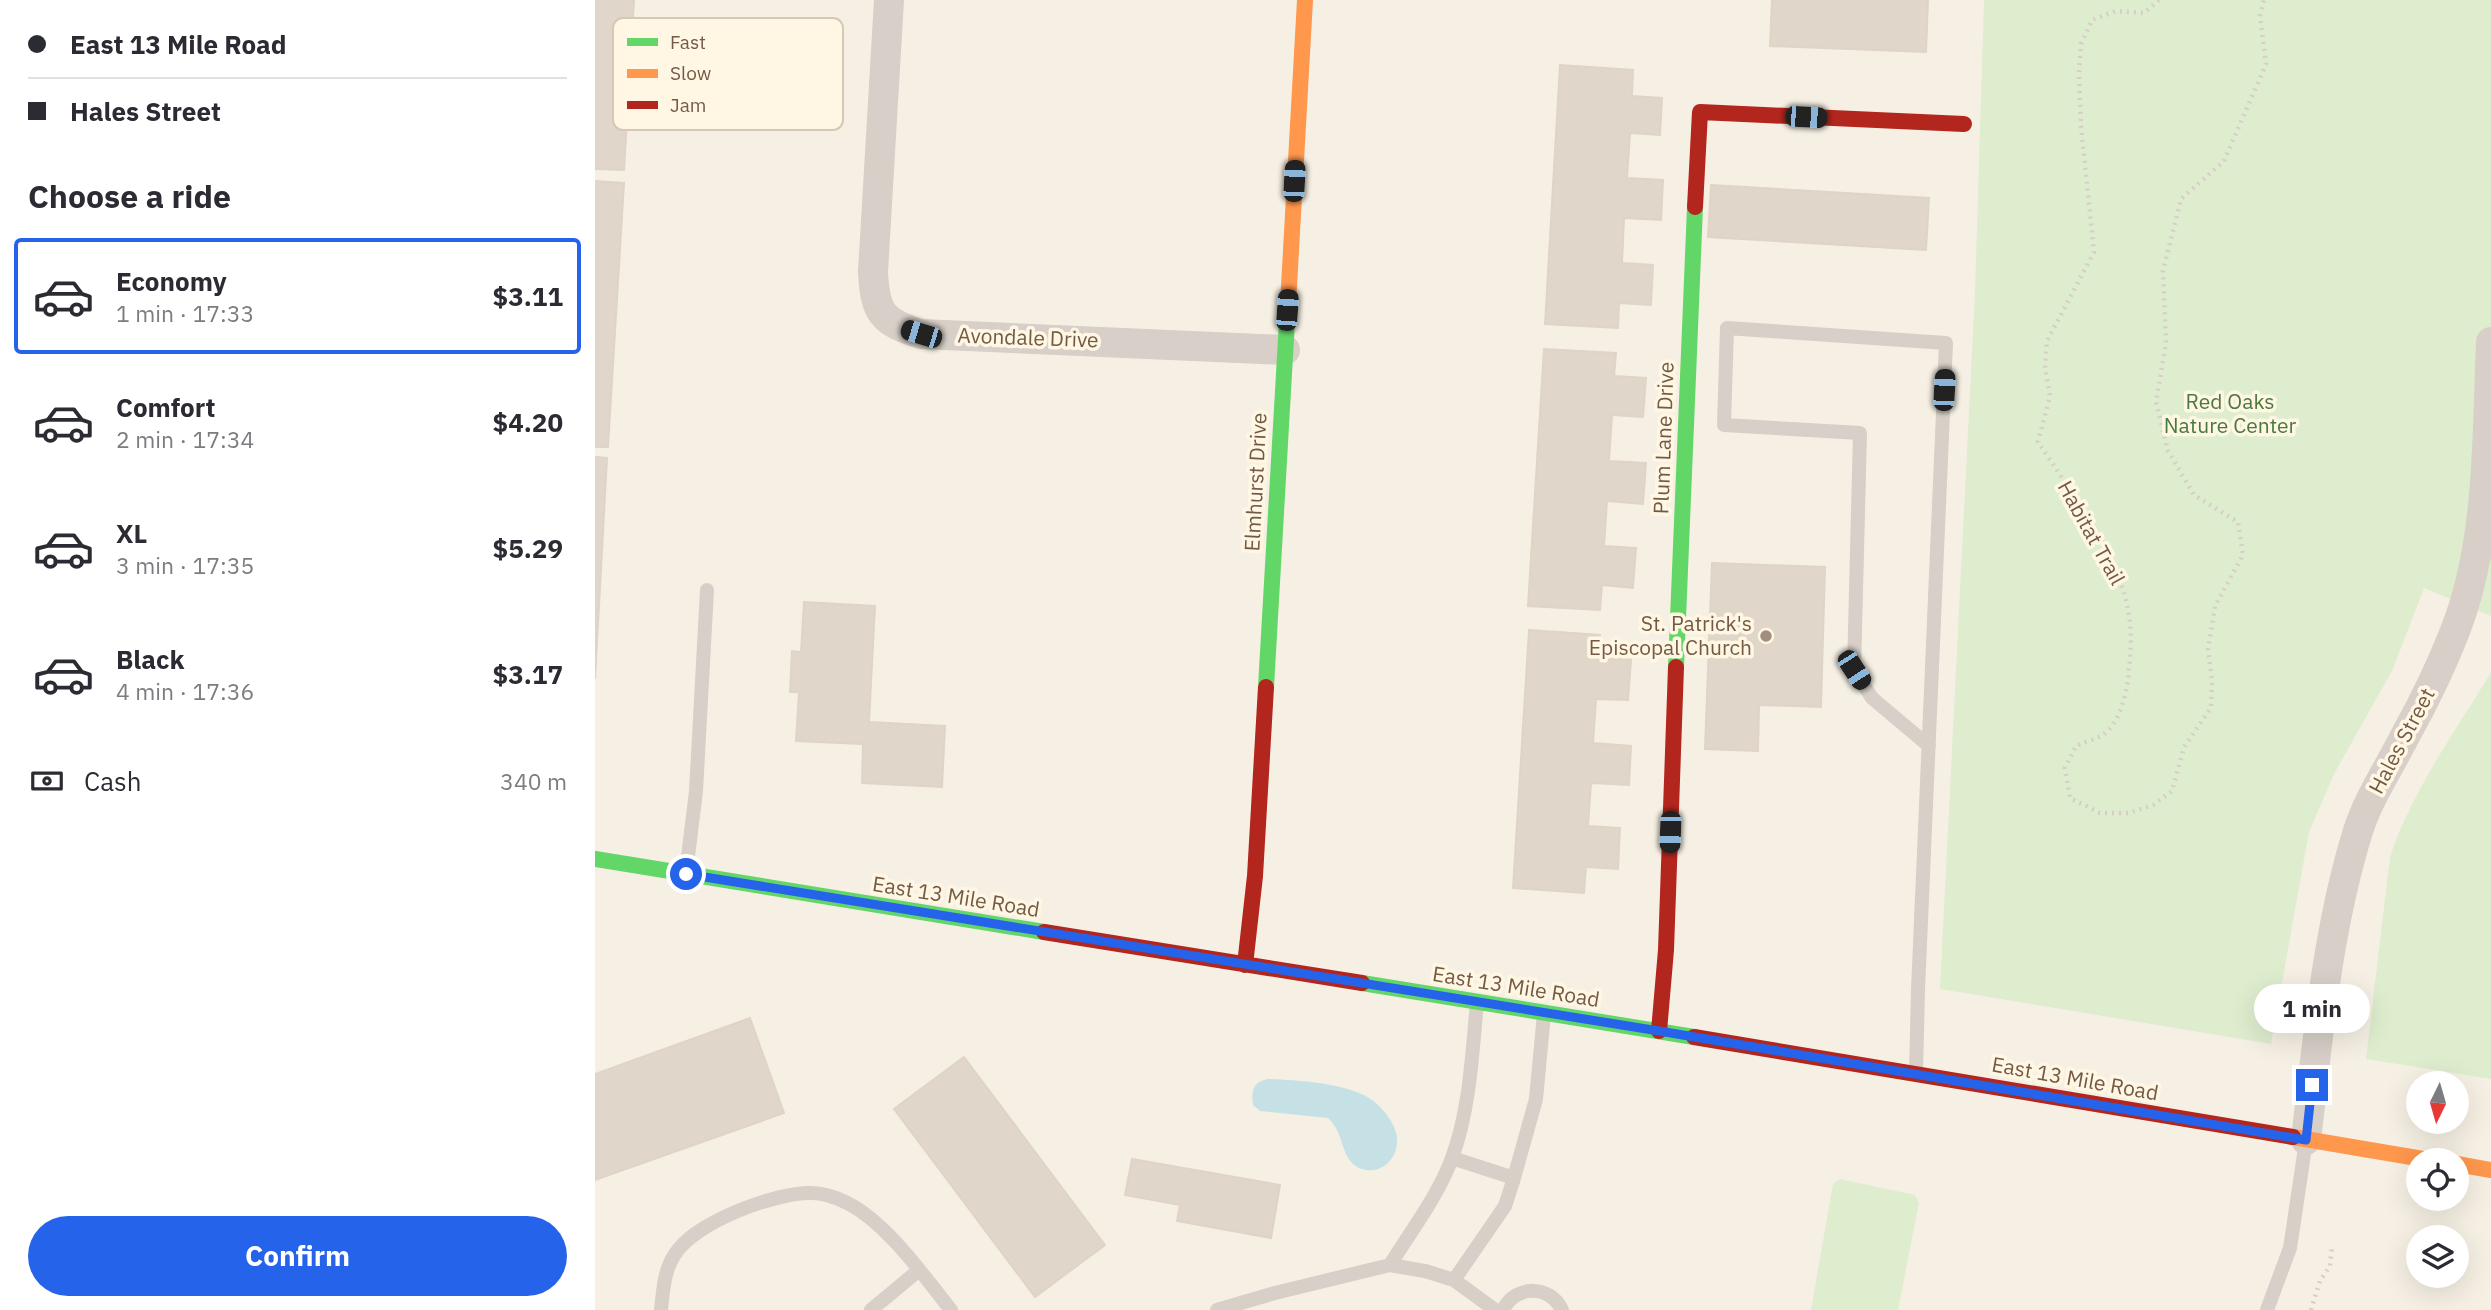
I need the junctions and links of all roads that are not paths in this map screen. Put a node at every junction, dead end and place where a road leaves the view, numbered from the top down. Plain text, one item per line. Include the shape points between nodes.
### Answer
1 (889, 0) edge
2 (1305, 0) edge
3 (1964, 124) dead end
4 (2491, 342) edge
5 (1285, 349) junction
6 (707, 590) dead end
7 (1929, 746) junction
8 (595, 859) edge
9 (686, 874) junction
10 (1245, 965) junction
11 (1478, 1002) junction
12 (1544, 1012) junction
13 (1659, 1031) junction
14 (1916, 1074) junction
15 (2306, 1140) junction
16 (2406, 1156) edge
17 (1452, 1158) junction
18 (2469, 1166) edge
19 (2491, 1170) edge
20 (1514, 1178) junction
21 (1390, 1265) junction
22 (919, 1270) junction
23 (1454, 1280) junction
24 (661, 1310) edge
25 (871, 1310) edge
26 (951, 1310) edge
27 (1217, 1310) edge
28 (1495, 1310) edge
29 (1503, 1310) edge
30 (1562, 1310) edge
31 (2267, 1310) edge

1 - 5 street, Avondale Drive via 873,272 874,297 884,317 921,334
2 - 5 street, Elmhurst Drive
3 - 13 street, Plum Lane Drive via 1700,111
4 - 15 street, Hales Street via 2483,502 2468,587 2434,682 2374,792 2356,840 2335,920
5 - 10 street, Elmhurst Drive via 1255,876
6 - 9 lane via 696,791
7 - 7 lane via 1946,343 1727,328 1724,425 1860,433 1854,670 1872,698
7 - 14 lane
8 - 9 street, East 13 Mile Road
9 - 10 street, East 13 Mile Road
10 - 11 street, East 13 Mile Road
11 - 12 street, East 13 Mile Road
11 - 17 lane via 1469,1087
12 - 13 street, East 13 Mile Road
12 - 20 lane via 1536,1099
13 - 14 street, East 13 Mile Road
14 - 15 street, East 13 Mile Road
15 - 16 street, East 13 Mile Road
15 - 31 lane via 2290,1248
17 - 20 lane
17 - 21 lane
18 - 19 street
20 - 23 lane via 1505,1206
21 - 23 lane
21 - 27 lane
22 - 24 lane via 874,1220 844,1201 815,1193 792,1194 720,1217 698,1231 675,1253 664,1282
22 - 25 lane
22 - 26 lane
23 - 28 lane
29 - 30 lane via 1513,1297 1532,1290 1552,1296

